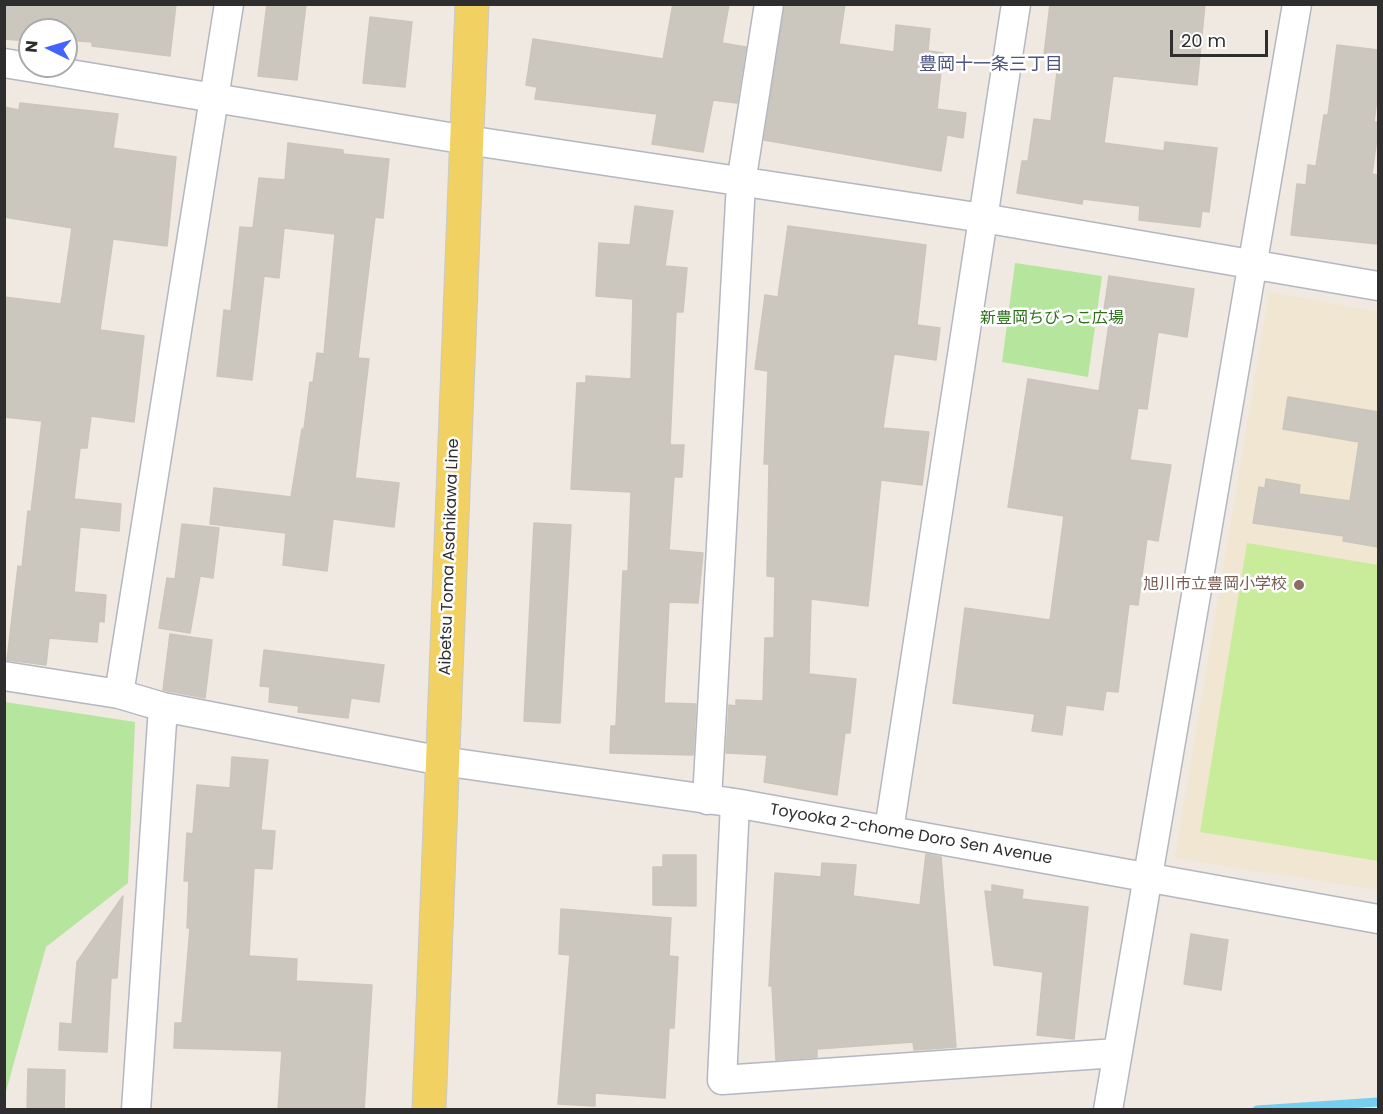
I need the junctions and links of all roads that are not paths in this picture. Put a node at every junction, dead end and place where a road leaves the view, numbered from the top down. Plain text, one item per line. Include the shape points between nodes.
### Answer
1 (229, 4) edge
2 (472, 4) edge
3 (769, 4) edge
4 (1016, 4) edge
5 (1297, 4) edge
6 (4, 63) edge
7 (214, 98) junction
8 (467, 140) junction
9 (741, 183) junction
10 (983, 218) junction
11 (1253, 265) junction
12 (1378, 286) edge
13 (4, 676) edge
14 (119, 694) junction
15 (163, 706) junction
16 (442, 761) junction
17 (721, 802) junction
18 (889, 830) junction
19 (1147, 877) junction
20 (1378, 919) edge
21 (1117, 1053) junction
22 (1109, 1101) edge
23 (136, 1110) edge
24 (429, 1110) edge

1 - 7 street
2 - 8 main road, Aibetsu Toma Asahikawa Line
3 - 9 street
4 - 10 street
5 - 11 street
6 - 7 street
7 - 8 street
7 - 14 street
8 - 9 street
8 - 16 main road, Aibetsu Toma Asahikawa Line
9 - 10 street
9 - 17 street
10 - 11 street
10 - 18 street
11 - 12 street
11 - 19 street
13 - 14 street, Toyooka 2-chome Doro Sen Avenue
14 - 15 street, Toyooka 2-chome Doro Sen Avenue
15 - 16 street, Toyooka 2-chome Doro Sen Avenue
15 - 23 street
16 - 17 street, Toyooka 2-chome Doro Sen Avenue
16 - 24 main road, Aibetsu Toma Asahikawa Line
17 - 18 street, Toyooka 2-chome Doro Sen Avenue
17 - 21 street via 722,1080
18 - 19 street, Toyooka 2-chome Doro Sen Avenue
19 - 20 street, Toyooka 2-chome Doro Sen Avenue
19 - 21 street
21 - 22 street

